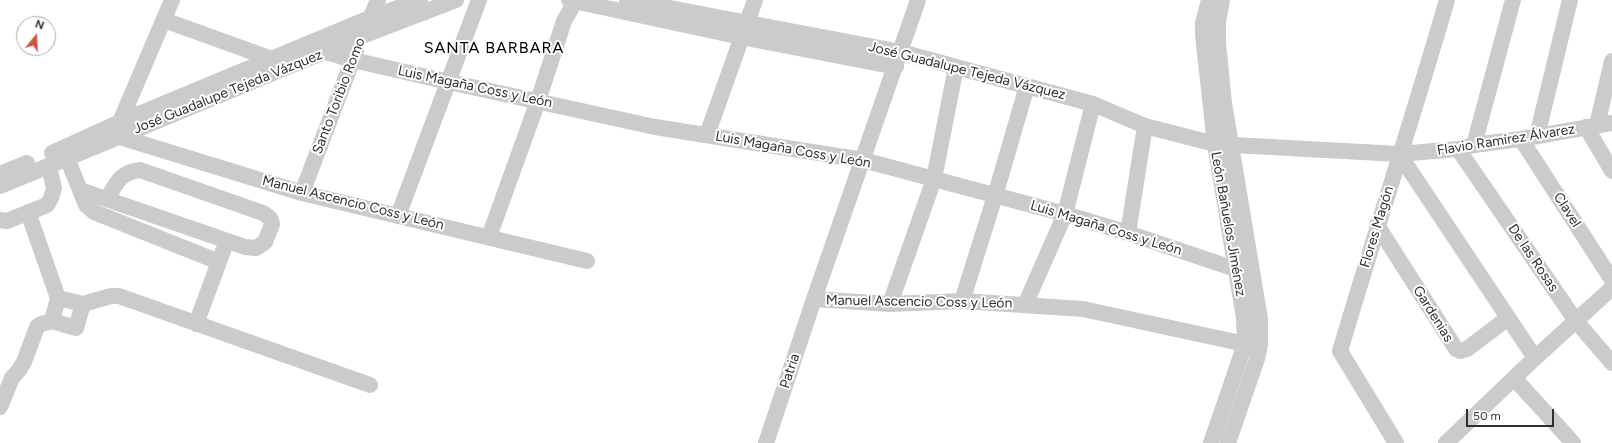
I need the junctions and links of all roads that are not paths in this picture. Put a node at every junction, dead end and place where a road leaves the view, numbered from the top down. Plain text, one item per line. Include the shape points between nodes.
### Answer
1 (172, 0) edge
2 (378, 0) edge
3 (420, 0) edge
4 (456, 0) edge
5 (479, 0) edge
6 (571, 0) edge
7 (627, 0) edge
8 (755, 0) edge
9 (918, 0) edge
10 (1209, 0) edge
11 (1222, 0) edge
12 (1447, 0) edge
13 (1513, 0) edge
14 (1570, 0) edge
15 (370, 18) junction
16 (164, 20) junction
17 (1211, 23) junction
18 (744, 30) junction
19 (362, 36) junction
20 (326, 52) junction
21 (901, 52) junction
22 (272, 59) junction
23 (353, 60) junction
24 (1612, 61) edge
25 (896, 67) junction
26 (956, 67) junction
27 (449, 82) junction
28 (1027, 86) junction
29 (538, 101) junction
30 (1093, 104) junction
31 (1598, 125) edge
32 (1145, 126) junction
33 (120, 129) junction
34 (707, 135) junction
35 (1529, 137) junction
36 (1215, 144) junction
37 (1474, 145) junction
38 (1231, 146) junction
39 (1458, 149) junction
40 (66, 153) junction
41 (1399, 154) junction
42 (863, 160) junction
43 (49, 166) junction
44 (1612, 171) edge
45 (0, 174) edge
46 (934, 179) junction
47 (0, 186) edge
48 (80, 190) junction
49 (302, 193) junction
50 (996, 196) junction
51 (107, 199) junction
52 (28, 212) junction
53 (1065, 214) junction
54 (398, 216) junction
55 (0, 220) edge
56 (1377, 225) junction
57 (1128, 232) junction
58 (489, 237) junction
59 (227, 240) junction
60 (219, 262) junction
61 (588, 262) dead end
62 (1236, 270) junction
63 (1253, 275) junction
64 (1612, 280) edge
65 (1612, 288) edge
66 (58, 298) junction
67 (814, 300) junction
68 (962, 300) junction
69 (83, 304) junction
70 (890, 304) junction
71 (1025, 305) junction
72 (1508, 318) junction
73 (52, 321) junction
74 (1576, 321) junction
75 (196, 324) junction
76 (1253, 344) junction
77 (1535, 358) junction
78 (1612, 363) edge
79 (1514, 378) junction
80 (370, 385) dead end
81 (0, 407) edge
82 (766, 443) edge
83 (1211, 443) edge
84 (1228, 443) edge
85 (1396, 443) edge
86 (1446, 443) edge
87 (1572, 443) edge

1 - 16 street
2 - 15 street, Santo Toribio Romo
3 - 15 street, José Guadalupe Tejeda Vázquez
4 - 19 street, José Guadalupe Tejeda Vázquez
5 - 27 street
6 - 18 street, José Guadalupe Tejeda Vázquez
6 - 29 street
7 - 18 street, José Guadalupe Tejeda Vázquez
8 - 18 street
9 - 21 street, Patria
10 - 17 street, León Bañuelos Jiménez
11 - 17 street, León Bañuelos Jiménez
12 - 41 street, Flores Magón
13 - 37 street
14 - 35 street
15 - 19 street, Santo Toribio Romo
15 - 22 street, José Guadalupe Tejeda Vázquez
16 - 22 street
16 - 33 street
17 - 36 street, León Bañuelos Jiménez via 1203,35
17 - 38 street, León Bañuelos Jiménez via 1218,43
18 - 21 street, José Guadalupe Tejeda Vázquez
18 - 25 street, José Guadalupe Tejeda Vázquez
18 - 34 street
19 - 20 street, José Guadalupe Tejeda Vázquez
19 - 23 street, Santo Toribio Romo
20 - 23 street, Luis Magaña Coss y León
20 - 33 street, José Guadalupe Tejeda Vázquez
21 - 25 street, Patria
21 - 26 street, José Guadalupe Tejeda Vázquez
22 - 33 street, José Guadalupe Tejeda Vázquez
23 - 27 street, Luis Magaña Coss y León
23 - 49 street, Santo Toribio Romo
24 - 31 street
25 - 42 street, Patria
26 - 28 street, José Guadalupe Tejeda Vázquez
26 - 46 street
27 - 29 street, Luis Magaña Coss y León
27 - 54 street
28 - 30 street, José Guadalupe Tejeda Vázquez
28 - 50 street
29 - 34 street, Luis Magaña Coss y León via 655,127
29 - 58 street
30 - 32 street, José Guadalupe Tejeda Vázquez
30 - 53 street
31 - 35 street, Flavio Ramírez Álvarez
31 - 44 street
32 - 36 street, José Guadalupe Tejeda Vázquez
32 - 57 street
33 - 40 street, José Guadalupe Tejeda Vázquez
33 - 49 street, Manuel Ascencio Coss y León
34 - 42 street, Luis Magaña Coss y León
35 - 37 street, Flavio Ramírez Álvarez
35 - 64 street, Clavel
36 - 38 street, José Guadalupe Tejeda Vázquez
36 - 62 street, León Bañuelos Jiménez
37 - 39 street, Flavio Ramírez Álvarez
38 - 41 street, Flavio Ramírez Álvarez
38 - 63 street, León Bañuelos Jiménez
39 - 41 street, Flavio Ramírez Álvarez
39 - 74 street, De las Rosas
40 - 43 street, José Guadalupe Tejeda Vázquez
40 - 45 street, José Guadalupe Tejeda Vázquez
40 - 48 street
41 - 56 street, Flores Magón
41 - 72 street
42 - 46 street, Luis Magaña Coss y León
42 - 67 street, Patria
43 - 47 street, José Guadalupe Tejeda Vázquez
43 - 52 street via 54,188 51,198 47,205
46 - 50 street, Luis Magaña Coss y León
46 - 70 street
48 - 51 street
48 - 60 street via 86,205 94,212
49 - 54 street, Manuel Ascencio Coss y León
50 - 53 street, Luis Magaña Coss y León
50 - 68 street
51 - 59 street
51 - 59 street via 120,179 128,172 140,170 263,213 270,218 272,224 265,242 256,248
52 - 55 street via 7,221
52 - 66 street
53 - 57 street, Luis Magaña Coss y León
53 - 71 street
54 - 58 street, Manuel Ascencio Coss y León
56 - 72 street, Gardenias via 1456,349 1466,349
56 - 85 street, Flores Magón via 1340,351
57 - 62 street, Luis Magaña Coss y León
58 - 61 street, Manuel Ascencio Coss y León
59 - 60 street
60 - 75 street
62 - 63 street, Luis Magaña Coss y León
62 - 76 street, León Bañuelos Jiménez via 1244,318
63 - 76 street, León Bañuelos Jiménez via 1260,319
65 - 74 street
66 - 69 street
66 - 73 street
67 - 70 street, Manuel Ascencio Coss y León
67 - 82 street, Patria
68 - 70 street, Manuel Ascencio Coss y León
68 - 71 street, Manuel Ascencio Coss y León
69 - 73 street via 76,328
69 - 75 street via 119,296
71 - 76 street, Manuel Ascencio Coss y León via 1083,309
72 - 77 street
73 - 81 street via 37,327 24,362 12,378
74 - 77 street
74 - 78 street, De las Rosas
75 - 80 street
76 - 83 street, León Bañuelos Jiménez
76 - 84 street, León Bañuelos Jiménez via 1257,359
77 - 79 street
79 - 86 street
79 - 87 street

